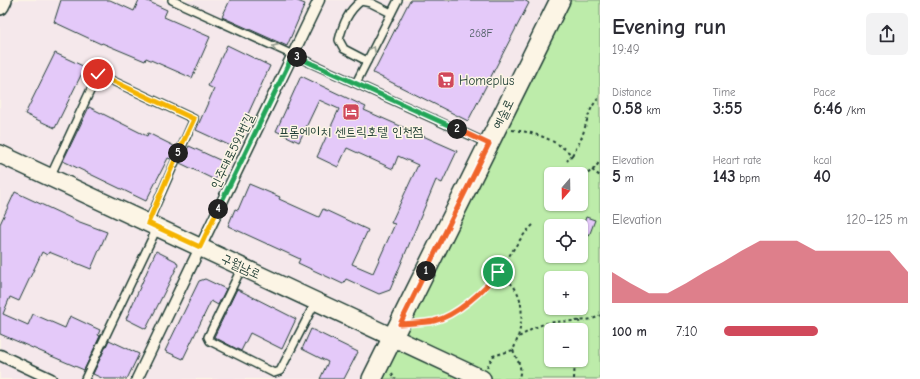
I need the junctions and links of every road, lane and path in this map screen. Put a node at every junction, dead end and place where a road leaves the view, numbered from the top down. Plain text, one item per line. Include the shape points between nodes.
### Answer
1 (3, 0) edge
2 (172, 0) edge
3 (319, 0) edge
4 (398, 0) edge
5 (560, 0) edge
6 (0, 6) edge
7 (391, 13) junction
8 (293, 55) junction
9 (367, 61) junction
10 (356, 83) junction
11 (600, 97) edge
12 (493, 136) junction
13 (572, 155) junction
14 (4, 161) edge
15 (600, 161) edge
16 (568, 162) dead end
17 (592, 170) junction
18 (588, 173) edge
19 (600, 176) edge
20 (49, 178) junction
21 (152, 225) junction
22 (533, 225) dead end
23 (200, 247) junction
24 (242, 267) junction
25 (498, 272) junction
26 (316, 301) junction
27 (600, 315) edge
28 (579, 320) junction
29 (580, 323) edge
30 (396, 330) junction
31 (519, 337) junction
32 (513, 350) junction
33 (0, 355) edge
34 (575, 367) edge
35 (51, 379) edge
36 (85, 379) edge
37 (137, 379) edge
38 (372, 379) edge
39 (482, 379) edge
40 (518, 379) edge
41 (574, 379) edge

1 - 6 street
8 -> 2 lane
3 - 8 street, 인주대로591번길
4 - 7 lane
5 - 12 main road, 예술로
9 -> 7 lane
7 - 9 lane via 361,0 351,8 339,40 344,49
8 - 10 lane
8 - 23 street, 인주대로591번길
9 - 10 lane
10 - 12 lane
11 - 13 path via 590,112 581,140
12 - 13 path via 528,132 544,136
12 - 30 main road, 예술로
13 - 16 path
14 - 20 street, 구월남로
15 - 17 path
17 - 18 path
17 - 19 path
20 - 21 street, 구월남로
20 - 21 lane via 98,74 194,119
21 - 23 street, 구월남로
21 - 36 lane
22 - 25 path via 515,245
23 - 24 street, 구월남로
23 - 37 street, 인주대로591번길
24 - 26 street, 구월남로
24 - 26 lane via 208,337 210,341 274,373 280,371
25 - 30 path via 487,287 474,298 444,317
25 - 31 path via 516,289 520,299 522,313
26 - 30 street, 구월남로
27 - 28 path via 588,320
28 - 29 path
28 - 31 path via 544,324
30 - 38 main road, 예술로
30 - 39 street, 구월남로
31 - 32 path
32 - 39 path via 493,356
32 - 40 path via 520,364
33 - 35 street
34 - 41 path

